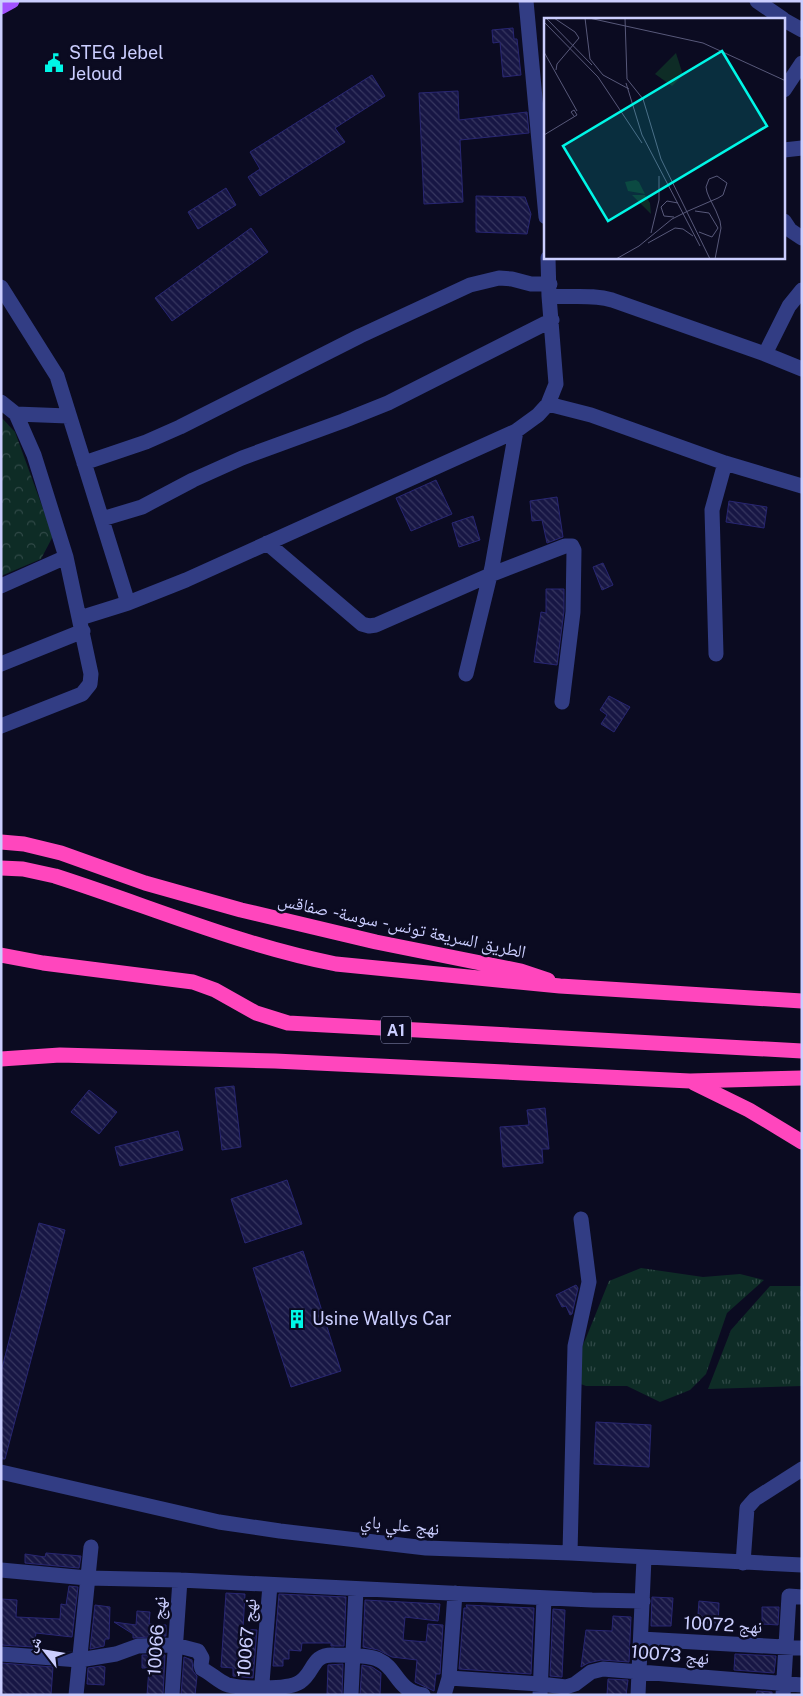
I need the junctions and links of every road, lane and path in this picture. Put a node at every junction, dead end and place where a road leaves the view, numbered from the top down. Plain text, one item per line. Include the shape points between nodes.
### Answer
1 (12, 1) edge
2 (526, 1) edge
3 (766, 4) edge
4 (1, 7) edge
5 (783, 18) edge
6 (786, 20) edge
7 (802, 30) edge
8 (800, 70) edge
9 (786, 88) edge
10 (802, 148) edge
11 (786, 150) edge
12 (544, 195) edge
13 (786, 224) edge
14 (802, 238) edge
15 (548, 259) edge
16 (1, 287) edge
17 (550, 290) junction
18 (799, 298) edge
19 (552, 320) junction
20 (765, 354) junction
21 (802, 369) edge
22 (1, 402) edge
23 (548, 404) junction
24 (16, 414) junction
25 (68, 416) junction
26 (516, 431) junction
27 (84, 463) junction
28 (725, 463) junction
29 (802, 486) edge
30 (102, 520) junction
31 (267, 543) junction
32 (66, 557) junction
33 (490, 575) junction
34 (1, 586) edge
35 (128, 604) junction
36 (82, 624) junction
37 (716, 654) dead end
38 (1, 664) edge
39 (466, 674) dead end
40 (562, 702) dead end
41 (1, 726) edge
42 (1, 842) edge
43 (4, 868) edge
44 (1, 955) edge
45 (560, 986) junction
46 (802, 1001) edge
47 (802, 1051) edge
48 (1, 1059) edge
49 (802, 1078) edge
50 (690, 1081) junction
51 (802, 1142) edge
52 (581, 1220) dead end
53 (802, 1469) edge
54 (1, 1472) edge
55 (91, 1547) dead end
56 (570, 1553) junction
57 (644, 1558) junction
58 (744, 1563) junction
59 (802, 1566) edge
60 (1, 1570) edge
61 (87, 1578) junction
62 (180, 1580) junction
63 (270, 1585) junction
64 (356, 1589) junction
65 (455, 1593) junction
66 (795, 1597) edge
67 (544, 1598) junction
68 (643, 1601) junction
69 (641, 1639) junction
70 (175, 1644) junction
71 (786, 1648) junction
72 (802, 1648) edge
73 (1, 1654) edge
74 (354, 1656) junction
75 (80, 1660) junction
76 (639, 1671) junction
77 (449, 1678) junction
78 (802, 1684) edge
79 (540, 1689) edge
80 (783, 1689) edge
81 (261, 1691) edge
82 (76, 1695) edge
83 (172, 1695) edge
84 (351, 1695) edge
85 (423, 1695) edge
86 (444, 1695) edge
87 (638, 1695) edge

1 - 4 main road
2 - 12 street
3 - 5 street
6 - 7 street
8 - 9 street
10 - 11 street
13 - 14 street
15 - 17 street
16 - 25 street via 57,376
17 - 19 street
17 - 20 street via 603,297
17 - 27 street via 499,278 470,285 360,336 180,427
18 - 20 street via 786,312
19 - 23 street via 556,384
19 - 30 street via 388,403 242,458 142,507
20 - 21 street
22 - 24 street
23 - 26 street
23 - 28 street via 590,414
24 - 25 street
24 - 32 street via 34,455
25 - 27 street
26 - 31 street
26 - 33 street
27 - 30 street
28 - 29 street
28 - 37 street via 712,510
30 - 35 street
31 - 33 street via 362,624 369,626
31 - 35 street
32 - 34 street
32 - 36 street
33 - 39 street
33 - 40 street via 572,546 573,612
35 - 36 street
36 - 38 street
36 - 41 street via 92,674 90,684 82,694
42 - 45 highway, الطريق السريعة تونس - سوسة - صفاقس via 61,853 145,883 241,910 376,942 521,970
43 - 45 highway via 55,876 253,944 302,957 370,968
44 - 47 highway, A1 via 43,964 193,982 216,990 256,1014 288,1023
45 - 46 highway, الطريق السريعة تونس - سوسة - صفاقس
48 - 50 highway via 60,1055 275,1061
49 - 50 highway
50 - 51 highway via 749,1110
52 - 56 street via 588,1282 575,1346
53 - 58 street via 755,1499 747,1508
54 - 56 street, نهج علي باي via 218,1522 280,1531 426,1548
55 - 61 street
56 - 57 street, نهج علي باي
57 - 58 street, نهج علي باي
57 - 68 street
58 - 59 street, نهج علي باي
60 - 61 street
61 - 62 street
61 - 75 street
62 - 63 street
62 - 70 street, نهج 10066
63 - 64 street
63 - 81 street, نهج 10067
64 - 65 street
64 - 74 street
65 - 67 street
65 - 77 street
66 - 71 street
67 - 68 street
67 - 79 street
68 - 69 street
69 - 71 street, نهج 10072
69 - 76 street
70 - 75 street via 138,1646 116,1654
70 - 81 street via 198,1651 202,1668 228,1685
70 - 83 street, نهج 10066
71 - 72 street, نهج 10072
71 - 80 street
73 - 75 street
74 - 81 street via 326,1655 292,1686
74 - 84 street
74 - 85 street via 380,1660 406,1688
75 - 82 street
76 - 79 street, نهج 10073 via 603,1669 591,1672 566,1687
76 - 80 street, نهج 10073
76 - 87 street
77 - 79 street, نهج 10073
77 - 86 street
78 - 80 street, نهج 10073

